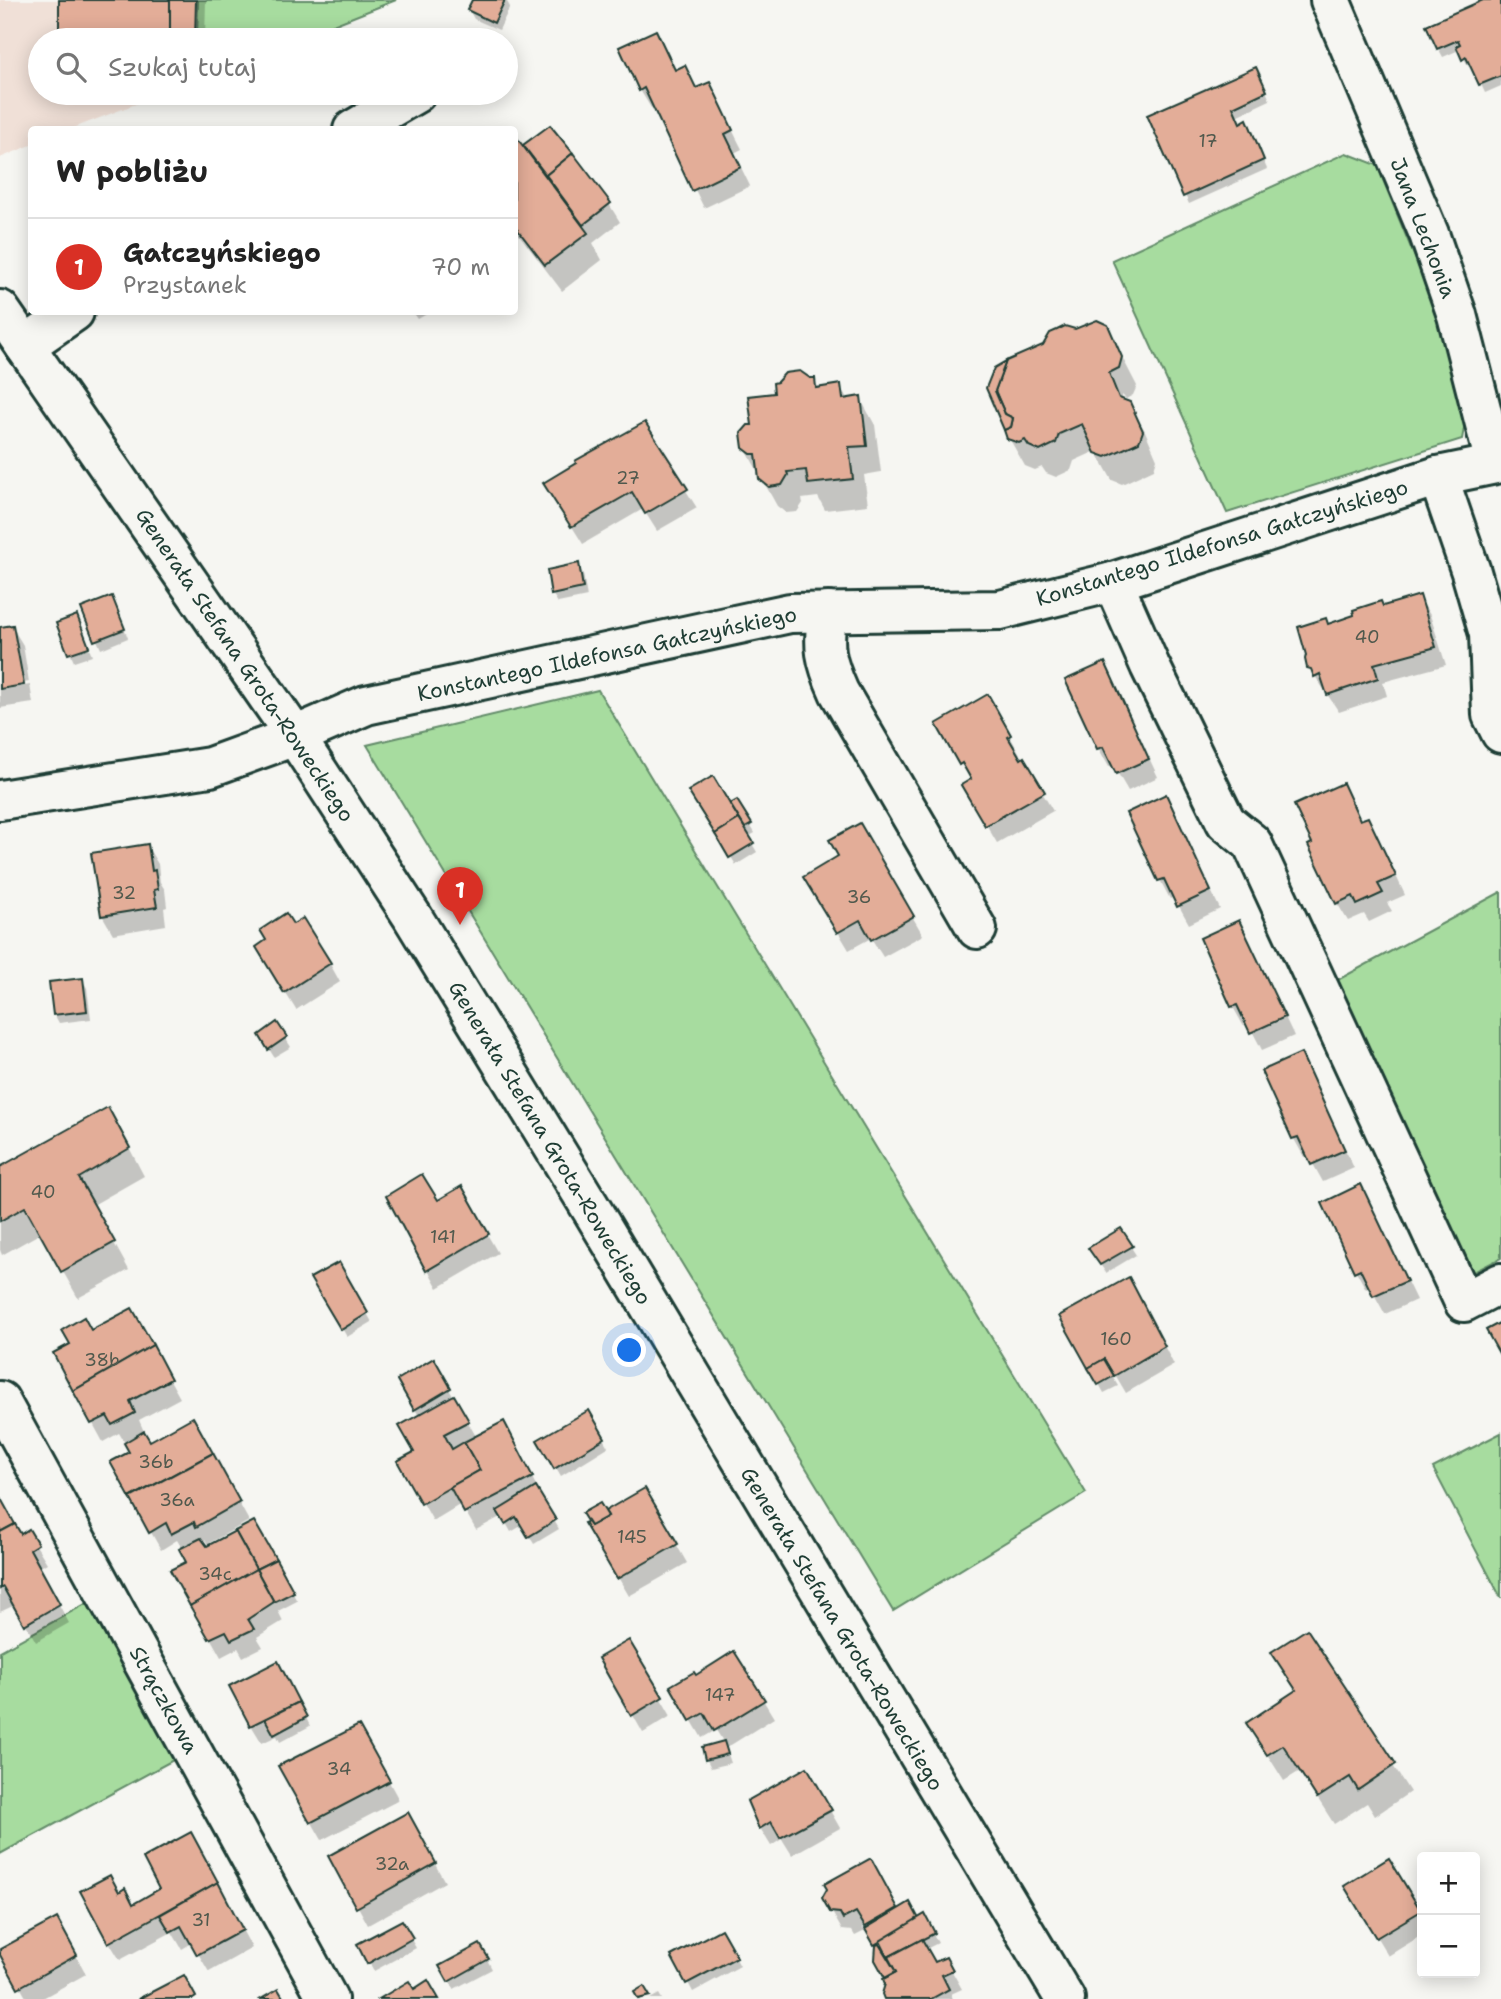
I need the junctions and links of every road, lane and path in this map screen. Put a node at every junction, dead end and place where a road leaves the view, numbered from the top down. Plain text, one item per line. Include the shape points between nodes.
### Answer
1 (1330, 0) edge
2 (396, 105) edge
3 (360, 126) edge
4 (0, 310) edge
5 (70, 315) edge
6 (25, 346) junction
7 (1498, 463) edge
8 (1438, 476) junction
9 (1113, 582) junction
10 (828, 612) junction
11 (1501, 733) edge
12 (295, 736) junction
13 (0, 800) edge
14 (976, 929) dead end
15 (1501, 1283) edge
16 (0, 1401) edge
17 (328, 1999) edge
18 (1065, 1999) edge

1 - 7 street, Jana Lechonia via 1429,234
2 - 3 street
4 - 6 street, Generała Stefana Grota-Roweckiego
5 - 6 street
6 - 12 street, Generała Stefana Grota-Roweckiego
7 - 8 street, Konstantego Ildefonsa Gałczyńskiego
8 - 9 street, Konstantego Ildefonsa Gałczyńskiego
8 - 11 street via 1489,634 1492,715
9 - 10 street, Konstantego Ildefonsa Gałczyńskiego via 1000,610
9 - 15 street via 1226,822 1252,844 1464,1302
10 - 12 street, Konstantego Ildefonsa Gałczyńskiego via 790,613 366,705
10 - 14 street via 823,637 826,662 839,692
12 - 13 street, Konstantego Ildefonsa Gałczyńskiego via 210,768
12 - 18 street, Generała Stefana Grota-Roweckiego via 475,1018
16 - 17 street, Strączkowa

